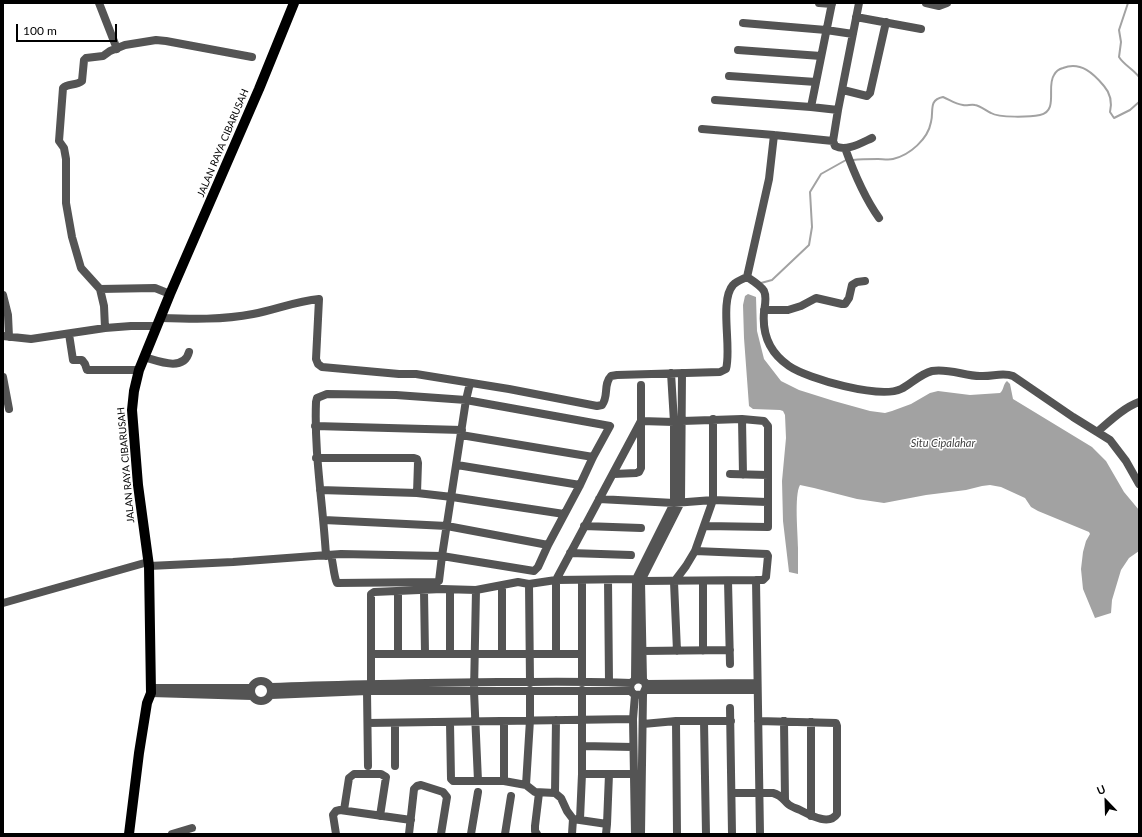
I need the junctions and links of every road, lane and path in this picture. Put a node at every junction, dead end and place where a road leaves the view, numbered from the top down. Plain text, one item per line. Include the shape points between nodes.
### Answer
1 (99, 3) edge
2 (294, 3) edge
3 (819, 3) edge
4 (859, 3) edge
5 (926, 3) edge
6 (947, 3) edge
7 (832, 4) edge
8 (856, 17) junction
9 (886, 22) junction
10 (743, 23) dead end
11 (921, 29) dead end
12 (826, 30) junction
13 (853, 34) junction
14 (117, 49) junction
15 (738, 50) dead end
16 (821, 56) junction
17 (252, 57) dead end
18 (729, 76) dead end
19 (816, 82) junction
20 (843, 90) junction
21 (715, 100) dead end
22 (811, 108) junction
23 (838, 110) junction
24 (702, 129) dead end
25 (774, 135) junction
26 (872, 138) dead end
27 (833, 142) junction
28 (845, 148) junction
29 (879, 218) dead end
30 (747, 277) junction
31 (865, 280) dead end
32 (100, 290) junction
33 (170, 294) junction
34 (3, 295) edge
35 (764, 310) junction
36 (158, 322) junction
37 (105, 328) junction
38 (69, 334) junction
39 (6, 337) edge
40 (189, 352) dead end
41 (144, 357) junction
42 (139, 370) junction
43 (671, 373) junction
44 (682, 373) junction
45 (3, 377) edge
46 (470, 383) junction
47 (641, 385) dead end
48 (466, 400) junction
49 (1139, 402) edge
50 (9, 409) dead end
51 (713, 419) junction
52 (742, 419) junction
53 (641, 421) junction
54 (678, 421) junction
55 (315, 426) junction
56 (1097, 432) junction
57 (462, 433) junction
58 (593, 457) junction
59 (316, 458) junction
60 (457, 465) junction
61 (614, 474) junction
62 (730, 474) dead end
63 (742, 475) junction
64 (768, 475) junction
65 (1139, 484) edge
66 (580, 485) junction
67 (320, 490) junction
68 (418, 493) junction
69 (452, 497) junction
70 (599, 499) junction
71 (713, 500) junction
72 (677, 502) junction
73 (767, 502) junction
74 (564, 514) junction
75 (324, 520) junction
76 (447, 526) junction
77 (584, 526) junction
78 (705, 526) junction
79 (641, 528) dead end
80 (548, 545) junction
81 (695, 551) junction
82 (570, 553) junction
83 (631, 555) dead end
84 (328, 556) junction
85 (442, 556) junction
86 (149, 564) junction
87 (556, 580) junction
88 (582, 580) junction
89 (608, 580) junction
90 (638, 580) junction
91 (756, 580) junction
92 (728, 581) junction
93 (674, 582) junction
94 (703, 582) junction
95 (529, 584) junction
96 (502, 585) junction
97 (450, 590) junction
98 (476, 590) junction
99 (398, 591) junction
100 (424, 591) junction
101 (3, 603) edge
102 (730, 650) junction
103 (642, 651) junction
104 (677, 651) junction
105 (703, 651) junction
106 (450, 653) junction
107 (502, 653) junction
108 (556, 653) junction
109 (371, 654) junction
110 (398, 654) junction
111 (425, 654) junction
112 (475, 654) junction
113 (529, 654) junction
114 (582, 654) junction
115 (730, 664) dead end
116 (609, 682) junction
117 (474, 686) junction
118 (530, 686) junction
119 (369, 687) junction
120 (582, 687) junction
121 (639, 687) junction
122 (757, 687) junction
123 (150, 690) junction
124 (271, 691) junction
125 (252, 692) junction
126 (730, 708) dead end
127 (530, 720) junction
128 (556, 720) junction
129 (583, 720) junction
130 (633, 720) junction
131 (504, 721) junction
132 (676, 721) junction
133 (704, 721) junction
134 (731, 721) junction
135 (758, 721) junction
136 (784, 721) junction
137 (476, 722) junction
138 (811, 722) junction
139 (395, 723) junction
140 (450, 723) junction
141 (368, 724) junction
142 (643, 724) junction
143 (582, 746) junction
144 (633, 747) junction
145 (368, 766) dead end
146 (395, 766) dead end
147 (582, 774) junction
148 (609, 774) junction
149 (633, 774) junction
150 (478, 781) junction
151 (504, 781) junction
152 (526, 784) junction
153 (478, 792) dead end
154 (539, 793) junction
155 (556, 793) junction
156 (732, 793) junction
157 (758, 793) junction
158 (511, 796) dead end
159 (785, 800) junction
160 (344, 810) junction
161 (380, 816) junction
162 (811, 816) junction
163 (576, 819) junction
164 (411, 820) junction
165 (607, 824) junction
166 (192, 828) dead end
167 (129, 834) edge
168 (172, 834) edge
169 (336, 834) edge
170 (409, 834) edge
171 (441, 834) edge
172 (471, 834) edge
173 (504, 834) edge
174 (537, 834) edge
175 (572, 834) edge
176 (606, 834) edge
177 (635, 834) edge
178 (642, 834) edge
179 (677, 834) edge
180 (706, 834) edge
181 (732, 834) edge
182 (760, 834) edge

1 - 14 street
2 - 33 main road, JALAN RAYA CIBARUSAH
3 - 7 street
4 - 8 street
5 - 6 street via 939,6
7 - 12 street
8 - 9 street
8 - 13 street
9 - 11 street
9 - 20 street via 870,93 867,96
10 - 12 street
12 - 13 street
12 - 16 street
13 - 20 street
14 - 17 street via 125,45 160,40
14 - 32 street via 99,57 86,58 82,81 63,88 59,141 64,148 66,159 66,203 77,256 84,273
15 - 16 street
16 - 19 street
18 - 19 street
19 - 22 street
20 - 23 street
21 - 22 street
22 - 23 street
23 - 27 street
24 - 25 street
25 - 27 street
25 - 30 street via 769,179
26 - 28 street
27 - 28 street via 837,148
28 - 29 street
30 - 35 street via 763,289
30 - 44 street via 733,285 729,292 726,317 726,369 720,372
31 - 35 street via 852,285 845,304 816,298 788,310
32 - 33 street via 155,288
32 - 37 street
33 - 36 main road, JALAN RAYA CIBARUSAH
34 - 39 street via 8,315
35 - 56 street via 765,334 773,351 789,366 811,376 875,392 890,392 931,371 941,370 972,376 1007,374 1021,380
36 - 37 street
36 - 41 main road, JALAN RAYA CIBARUSAH
36 - 46 street via 251,315 318,298 316,359 322,367 416,374
37 - 38 street
38 - 39 street via 31,339
38 - 42 street via 73,360 82,360 87,370
40 - 41 street via 185,361 171,364
41 - 42 main road, JALAN RAYA CIBARUSAH
42 - 86 main road, JALAN RAYA CIBARUSAH via 132,410 138,485
43 - 44 street
43 - 46 street via 611,376 607,383 605,401 597,406
43 - 54 street
44 - 54 street
45 - 50 street
46 - 48 street
47 - 53 street
48 - 55 street via 396,394 327,394 317,398
48 - 57 street
48 - 58 street via 610,426
49 - 56 street via 1123,410
51 - 52 street
51 - 54 street
51 - 71 street
52 - 63 street
52 - 64 street via 764,421 768,426
53 - 54 street
53 - 61 street
53 - 61 street via 639,472
54 - 72 street
55 - 57 street
55 - 59 street
56 - 65 street via 1110,440
57 - 58 street
57 - 60 street
58 - 66 street
59 - 67 street
59 - 68 street via 417,459
60 - 66 street
60 - 69 street
61 - 70 street
62 - 63 street
63 - 64 street
64 - 73 street
66 - 74 street
67 - 68 street
67 - 75 street
68 - 69 street
69 - 74 street
69 - 76 street
70 - 72 street
70 - 77 street
71 - 72 street
71 - 73 street
71 - 78 street
72 - 90 street
73 - 78 street via 767,528
74 - 80 street
75 - 76 street
75 - 84 street
76 - 80 street
76 - 85 street
77 - 79 street
77 - 82 street
78 - 81 street
80 - 85 street via 534,571
81 - 91 street via 767,554 766,577 763,580
81 - 93 street
82 - 83 street
82 - 87 street
84 - 85 street
84 - 85 street via 335,570 337,583 437,582 440,580
84 - 86 street via 240,562
86 - 101 street
86 - 123 main road, JALAN RAYA CIBARUSAH
87 - 88 street
87 - 95 street
87 - 108 street
88 - 89 street
88 - 114 street
89 - 90 street
89 - 116 street
90 - 93 street
90 - 103 street
90 - 121 street
91 - 92 street
91 - 122 street
92 - 94 street
92 - 102 street
93 - 94 street
93 - 104 street
94 - 105 street
95 - 96 street via 518,582
95 - 113 street
96 - 98 street
96 - 107 street
97 - 98 street
97 - 100 street
97 - 106 street
98 - 112 street
99 - 100 street
99 - 109 street via 371,594
99 - 110 street
100 - 111 street
102 - 105 street
102 - 115 street
103 - 104 street
103 - 121 street
104 - 105 street
106 - 111 street
106 - 112 street
107 - 112 street
107 - 113 street
108 - 113 street
108 - 114 street
109 - 110 street
109 - 119 street
110 - 111 street
112 - 117 street
113 - 118 street
114 - 120 street
116 - 120 street
116 - 121 street
117 - 118 street
117 - 119 street
117 - 137 street
118 - 120 street
118 - 127 street
119 - 124 street
119 - 141 street
120 - 121 street
120 - 129 street
121 - 122 street
121 - 130 street
121 - 142 street
122 - 135 street
123 - 125 street
123 - 167 main road, JALAN RAYA CIBARUSAH
124 - 125 street via 267,700 261,702 256,700
124 - 125 street via 268,684 263,681 254,684
126 - 134 street
127 - 128 street
127 - 131 street
127 - 152 street
128 - 129 street
128 - 155 street
129 - 130 street
129 - 143 street
130 - 144 street
131 - 137 street
131 - 151 street
132 - 133 street
132 - 142 street
132 - 179 street
133 - 134 street
133 - 180 street
134 - 156 street
135 - 136 street
135 - 157 street
136 - 138 street
136 - 159 street
137 - 140 street
137 - 150 street
138 - 162 street
138 - 162 street via 832,722 838,726 837,814 831,819
139 - 140 street
139 - 141 street
139 - 146 street
140 - 150 street via 451,779 455,782
141 - 145 street
142 - 178 street
143 - 144 street
143 - 147 street
144 - 149 street
147 - 148 street
147 - 163 street
148 - 149 street
148 - 165 street
149 - 177 street
150 - 151 street
151 - 152 street
152 - 154 street via 531,790
153 - 172 street
154 - 155 street
154 - 174 street via 535,826
155 - 163 street via 567,811
156 - 157 street
156 - 181 street
157 - 159 street via 773,793
157 - 182 street
158 - 173 street
159 - 162 street
160 - 161 street
160 - 161 street via 351,776 381,774 386,776
160 - 169 street via 336,811 333,815
161 - 164 street
163 - 165 street
163 - 175 street
164 - 170 street
164 - 171 street via 414,789 417,786 443,792 447,797
165 - 176 street
166 - 168 street

